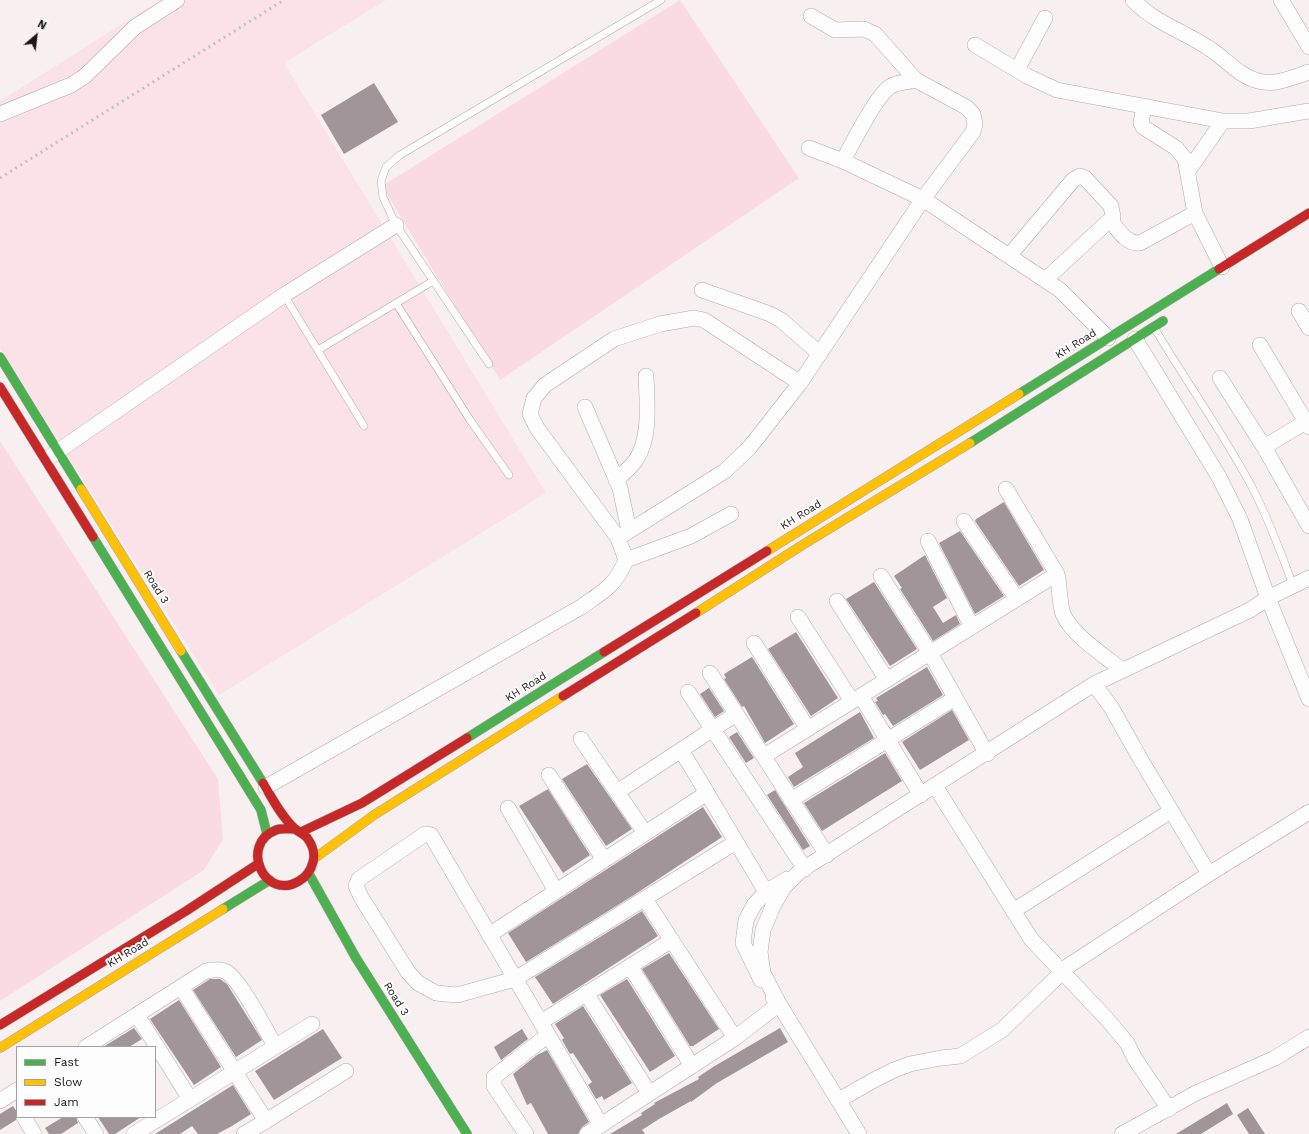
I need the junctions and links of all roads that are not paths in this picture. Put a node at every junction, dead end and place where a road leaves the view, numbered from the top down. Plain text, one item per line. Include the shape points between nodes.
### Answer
1 (176, 0) edge
2 (661, 0) edge
3 (1133, 0) edge
4 (1281, 0) edge
5 (811, 16) dead end
6 (1045, 18) dead end
7 (975, 45) dead end
8 (1309, 47) edge
9 (1017, 70) junction
10 (1309, 72) edge
11 (916, 80) junction
12 (1144, 106) junction
13 (1309, 111) edge
14 (0, 114) edge
15 (1223, 121) junction
16 (809, 148) dead end
17 (843, 161) junction
18 (1188, 171) junction
19 (923, 199) junction
20 (1309, 212) edge
21 (1194, 213) junction
22 (1110, 221) junction
23 (396, 225) junction
24 (1009, 256) junction
25 (1222, 267) junction
26 (1045, 280) junction
27 (433, 281) junction
28 (702, 290) dead end
29 (284, 295) junction
30 (396, 303) junction
31 (1299, 311) dead end
32 (1172, 315) dead end
33 (1153, 327) junction
34 (1309, 328) edge
35 (1131, 332) junction
36 (1108, 338) junction
37 (1260, 345) dead end
38 (318, 350) junction
39 (820, 354) junction
40 (0, 357) edge
41 (489, 364) dead end
42 (646, 376) dead end
43 (1220, 378) dead end
44 (800, 383) junction
45 (0, 387) edge
46 (585, 407) dead end
47 (1308, 423) edge
48 (364, 426) dead end
49 (1264, 447) junction
50 (58, 451) junction
51 (45, 460) junction
52 (509, 475) dead end
53 (616, 480) junction
54 (1006, 489) dead end
55 (731, 514) dead end
56 (964, 521) dead end
57 (1309, 525) edge
58 (623, 535) junction
59 (928, 541) dead end
60 (626, 560) junction
61 (1058, 574) junction
62 (881, 576) dead end
63 (1309, 578) edge
64 (1293, 585) junction
65 (1268, 598) junction
66 (1017, 599) junction
67 (837, 601) dead end
68 (798, 617) dead end
69 (972, 627) junction
70 (754, 643) dead end
71 (930, 653) junction
72 (1122, 670) junction
73 (710, 672) dead end
74 (887, 680) junction
75 (1094, 684) junction
76 (688, 692) dead end
77 (955, 698) junction
78 (856, 699) junction
79 (1309, 699) edge
80 (736, 714) junction
81 (713, 729) junction
82 (808, 729) junction
83 (581, 739) dead end
84 (887, 740) junction
85 (681, 750) junction
86 (986, 754) junction
87 (764, 756) junction
88 (549, 775) dead end
89 (935, 786) junction
90 (266, 787) junction
91 (617, 792) junction
92 (707, 793) junction
93 (921, 795) junction
94 (792, 800) junction
95 (508, 808) dead end
96 (1171, 811) junction
97 (1309, 812) edge
98 (298, 831) junction
99 (645, 833) junction
100 (267, 834) junction
101 (736, 842) junction
102 (827, 855) junction
103 (315, 858) junction
104 (604, 860) junction
105 (258, 864) junction
106 (803, 870) junction
107 (309, 874) junction
108 (1210, 874) junction
109 (270, 880) junction
110 (556, 891) junction
111 (766, 892) junction
112 (645, 899) junction
113 (1013, 911) junction
114 (489, 935) junction
115 (672, 940) junction
116 (630, 966) junction
117 (1062, 970) junction
118 (515, 979) junction
119 (181, 987) junction
120 (586, 994) junction
121 (779, 1004) junction
122 (137, 1015) junction
123 (312, 1024) dead end
124 (0, 1026) edge
125 (544, 1029) junction
126 (1309, 1037) edge
127 (735, 1038) junction
128 (94, 1045) edge
129 (275, 1046) junction
130 (0, 1048) edge
131 (692, 1066) junction
132 (346, 1071) dead end
133 (234, 1072) junction
134 (650, 1093) junction
135 (190, 1099) junction
136 (839, 1100) junction
137 (1169, 1109) junction
138 (25, 1118) edge
139 (86, 1118) edge
140 (266, 1121) junction
141 (601, 1124) junction
142 (140, 1128) edge
143 (34, 1134) edge
144 (96, 1134) edge
145 (244, 1134) edge
146 (467, 1134) edge
147 (526, 1134) edge
148 (587, 1134) edge
149 (859, 1134) edge
150 (1122, 1134) edge

1 - 14 street via 134,27 85,76 71,85
2 - 23 lane via 400,155 386,167 381,181 383,197
3 - 10 street via 1156,20 1209,48 1234,69 1258,81 1281,81
4 - 8 street
5 - 11 street via 836,30 864,29 875,34
6 - 9 street
7 - 9 street
9 - 12 street via 1057,90
11 - 17 street via 892,85 885,92 866,119
11 - 19 street via 966,107 973,114 975,124 973,132
12 - 15 street
12 - 18 street via 1141,123 1143,127 1181,153
13 - 15 street via 1249,121
15 - 18 street
16 - 17 street
17 - 19 street
18 - 21 street
19 - 24 street
19 - 39 street
20 - 25 main road, KH Road
21 - 22 street via 1140,243 1133,244
21 - 25 street
22 - 24 street via 1113,212 1110,206 1084,178 1076,177
22 - 26 street
23 - 27 lane
23 - 29 street
24 - 26 street
25 - 35 main road, KH Road
26 - 36 street via 1060,290
27 - 30 lane
27 - 41 lane
28 - 39 street via 770,314 781,320
29 - 38 lane
29 - 50 street
30 - 38 lane
30 - 52 lane via 470,420
31 - 34 street
32 - 33 main road, KH Road
33 - 35 main road, KH Road
33 - 64 lane via 1253,489 1266,514
35 - 36 main road, KH Road
35 - 65 street via 1219,477 1240,519
35 - 103 main road, KH Road via 368,819
36 - 98 main road, KH Road via 362,803
37 - 47 street
38 - 48 lane
39 - 44 street
40 - 50 main road, Road 3
42 - 53 street via 644,441 636,460
43 - 49 street
44 - 58 street via 750,447 725,471
44 - 58 street via 704,320 694,318 660,324 614,339 545,385 534,398 530,414 537,428
45 - 51 main road
46 - 53 street
47 - 49 street
49 - 57 street
50 - 51 street
50 - 90 main road, Road 3
51 - 100 main road via 261,810
53 - 58 street via 620,488
54 - 61 street
55 - 60 street via 691,536
56 - 66 street
58 - 60 street
59 - 69 street
60 - 90 street via 620,576 612,585 581,607
61 - 66 street
61 - 72 street via 1063,613 1068,623
62 - 71 street
63 - 64 street
64 - 65 street
65 - 72 street via 1250,610
65 - 79 street
66 - 69 street
67 - 74 street
68 - 78 street
69 - 71 street
70 - 82 street
71 - 74 street
71 - 77 street
72 - 75 street
73 - 80 street
74 - 78 street
75 - 86 street
75 - 96 street via 1111,707
76 - 81 street
77 - 84 street
77 - 86 street
78 - 82 street
78 - 84 street
80 - 81 street
80 - 87 street
81 - 85 street
81 - 106 street
82 - 87 street
83 - 91 street
84 - 93 street
84 - 94 street
85 - 91 street
85 - 92 street
86 - 89 street
87 - 94 street
88 - 104 street
89 - 93 street
89 - 113 street
90 - 98 main road, Road 3
91 - 99 street
92 - 99 street
92 - 101 street
93 - 102 street
94 - 102 street
95 - 110 street
96 - 108 street
96 - 113 street
97 - 108 street
98 - 100 main road via 279,828
98 - 103 main road via 309,839
99 - 104 street
100 - 105 main road via 258,848
101 - 111 street
101 - 112 street
102 - 106 street
103 - 107 main road
104 - 110 street
105 - 109 main road via 262,873
105 - 124 main road, KH Road
106 - 111 street
106 - 121 street via 784,887 763,930 760,952 763,973
107 - 109 main road via 299,887
107 - 146 main road, Road 3 via 356,958
108 - 117 street
109 - 130 main road, KH Road
110 - 114 street
111 - 121 street via 754,905 746,920 743,943 763,983
112 - 115 street
112 - 118 street
113 - 117 street via 1031,939
114 - 118 street
114 - 118 street via 428,833 365,874 356,886 408,972 436,993 457,995
115 - 116 street
115 - 127 street
116 - 120 street
116 - 131 street
117 - 136 street via 1002,1030 960,1056 910,1064 874,1080
117 - 137 street via 1127,1043
118 - 125 street
119 - 122 street
119 - 129 street via 206,971 220,970 228,973
119 - 133 street
120 - 125 street
120 - 134 street
121 - 127 street
121 - 136 street
122 - 128 street
122 - 135 street
123 - 129 street
125 - 141 street
125 - 147 street via 494,1077 494,1086
126 - 137 street via 1275,1058 1196,1093
127 - 131 street
129 - 133 street
131 - 134 street
132 - 140 street
133 - 135 street
133 - 140 street
134 - 141 street
135 - 142 street
136 - 149 street
137 - 150 street
138 - 143 street
139 - 144 street
140 - 145 street
141 - 148 street

